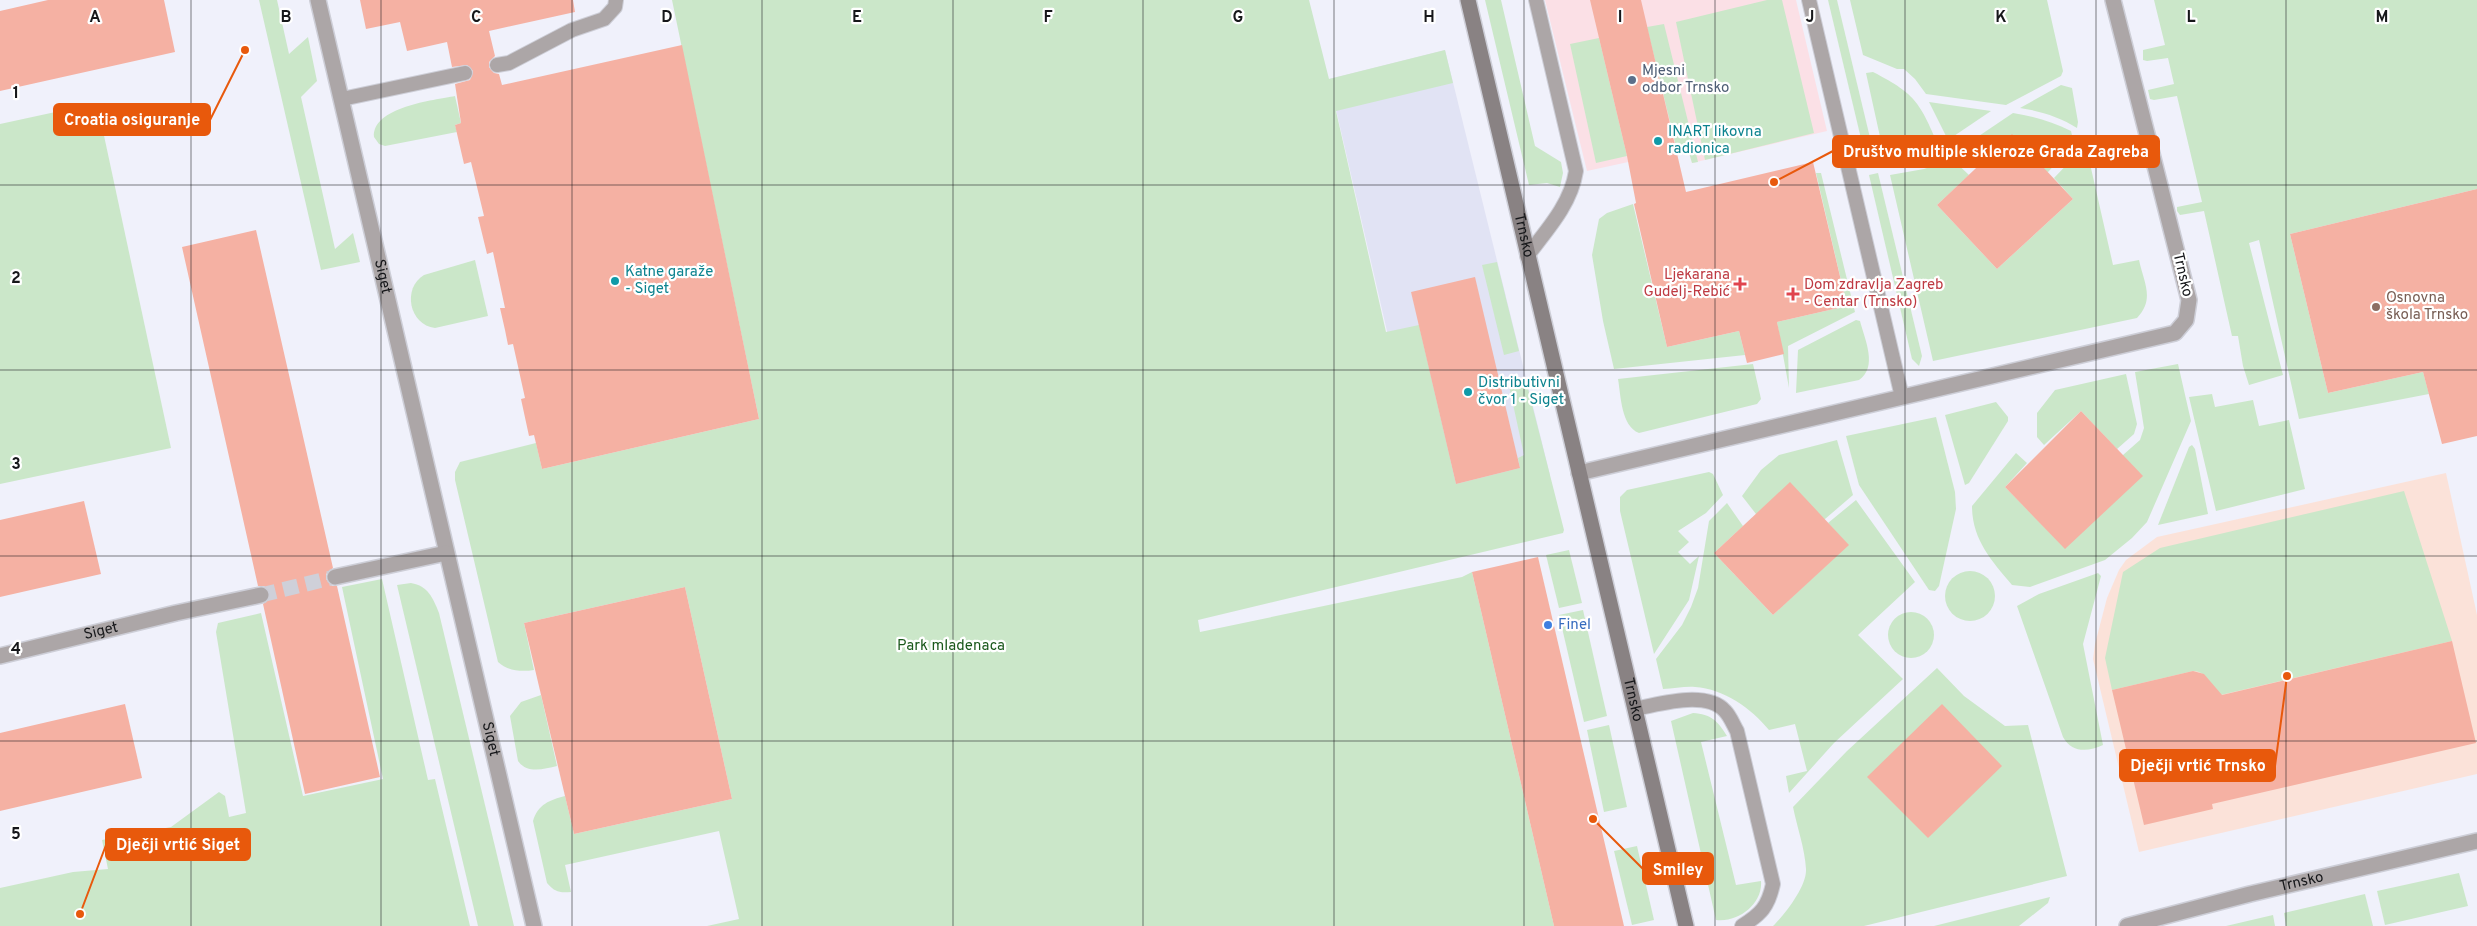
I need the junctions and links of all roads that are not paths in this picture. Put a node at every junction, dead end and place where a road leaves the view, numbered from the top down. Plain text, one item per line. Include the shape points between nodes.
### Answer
1 (318, 0) edge
2 (616, 0) edge
3 (1468, 0) edge
4 (1536, 0) edge
5 (1809, 0) edge
6 (2113, 0) edge
7 (497, 65) dead end
8 (465, 73) dead end
9 (342, 99) junction
10 (1527, 256) junction
11 (1902, 398) junction
12 (1579, 474) junction
13 (446, 553) junction
14 (335, 577) tunnel mouth
15 (260, 595) tunnel mouth
16 (0, 656) edge
17 (1634, 709) junction
18 (2477, 841) edge
19 (534, 926) edge
20 (1686, 926) edge
21 (1742, 926) edge
22 (2127, 926) edge

1 - 9 street, Siget
2 - 7 lane via 616,8 604,18 572,30 509,63
3 - 10 street, Trnsko
4 - 10 lane via 1576,171 1563,208
5 - 11 lane
6 - 11 street, Trnsko via 2189,300 2186,320 2175,333
8 - 9 lane
9 - 13 street, Siget
10 - 12 street, Trnsko
11 - 12 street, Trnsko
12 - 17 street, Trnsko
13 - 14 street
13 - 19 street, Siget
15 - 16 street, Siget
17 - 20 street, Trnsko
17 - 21 lane via 1699,699 1724,710 1737,731 1773,884 1770,900 1758,916
18 - 22 street, Trnsko

